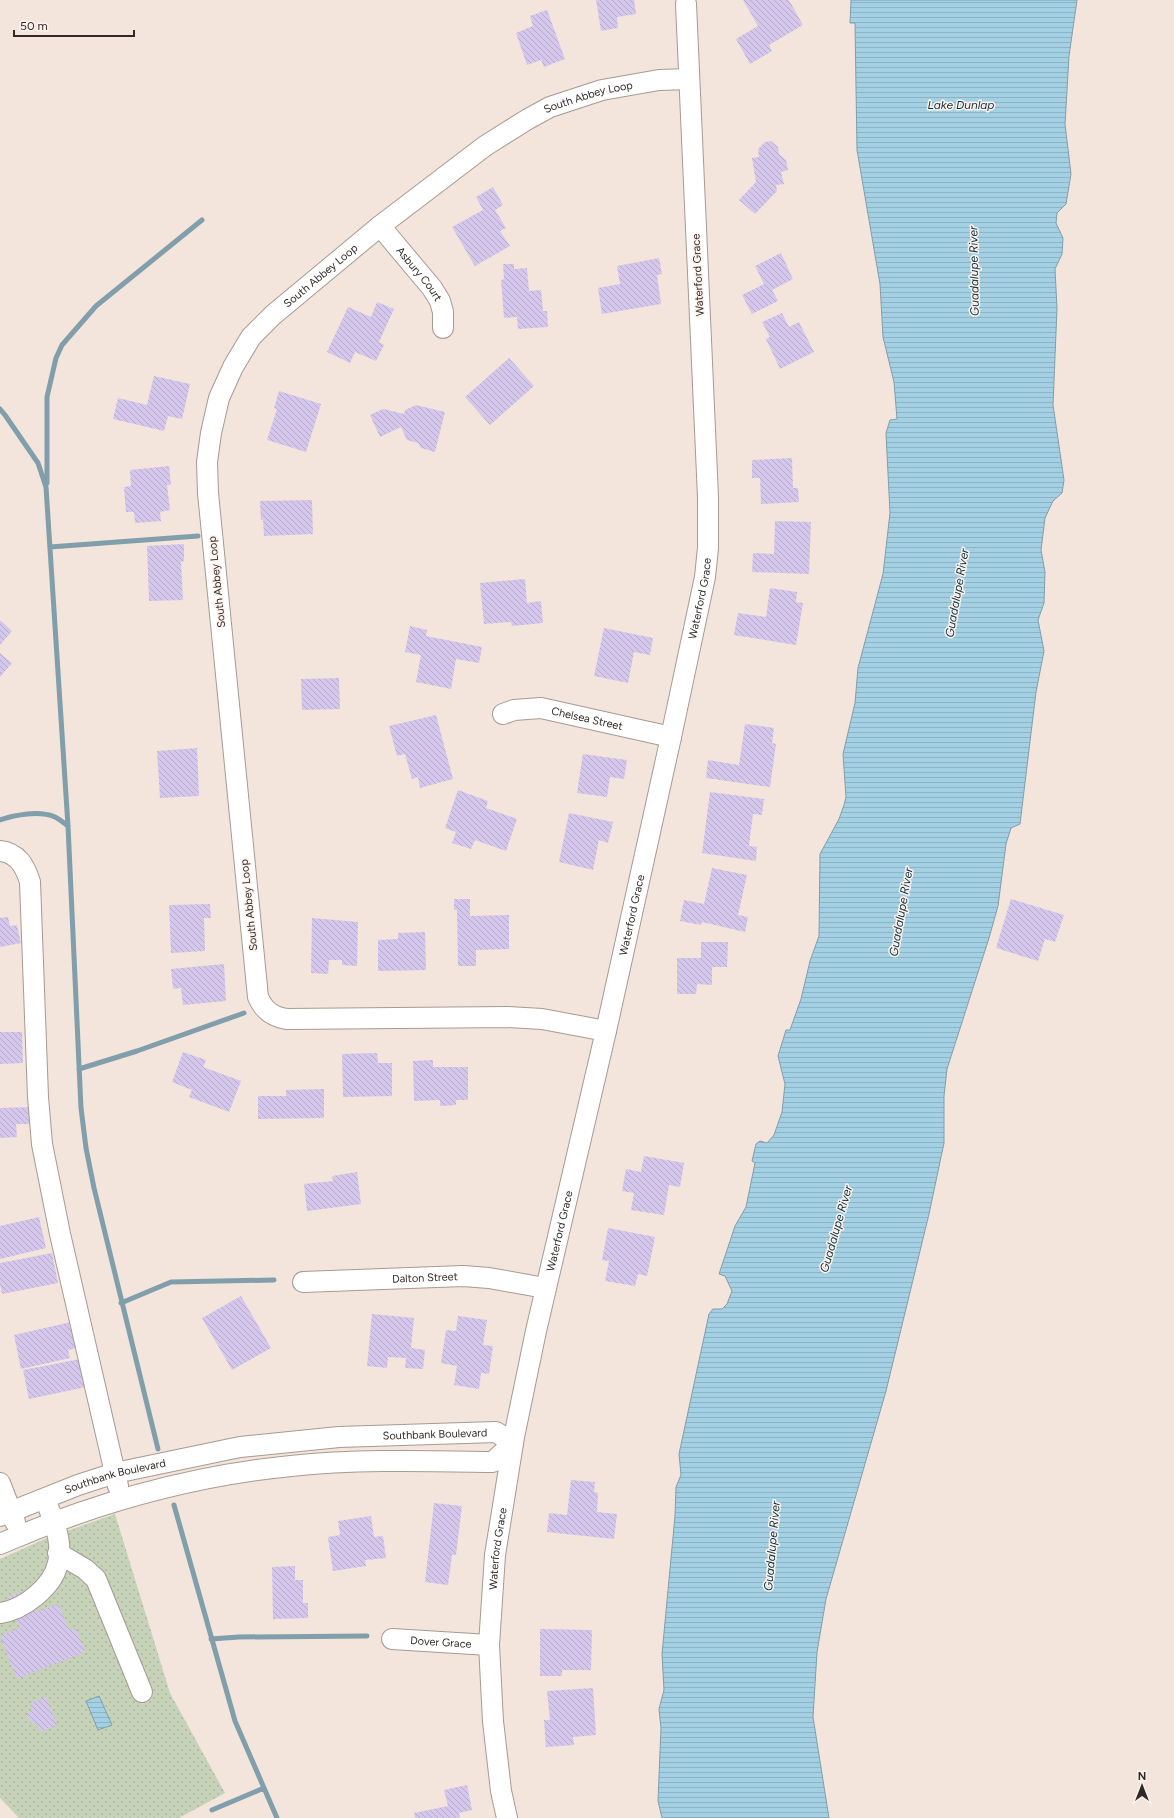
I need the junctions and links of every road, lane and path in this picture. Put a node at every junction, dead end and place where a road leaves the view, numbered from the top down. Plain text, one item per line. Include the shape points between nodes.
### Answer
1 (686, 4) dead end
2 (689, 79) junction
3 (380, 226) junction
4 (443, 328) dead end
5 (503, 714) dead end
6 (672, 737) junction
7 (0, 851) edge
8 (606, 1031) junction
9 (303, 1282) dead end
10 (545, 1288) junction
11 (513, 1443) junction
12 (115, 1473) junction
13 (0, 1483) edge
14 (45, 1498) junction
15 (121, 1499) junction
16 (5, 1513) edge
17 (54, 1522) junction
18 (21, 1535) junction
19 (0, 1544) edge
20 (58, 1553) junction
21 (0, 1613) edge
22 (392, 1639) dead end
23 (489, 1645) junction
24 (142, 1692) dead end
25 (507, 1818) edge

1 - 2 street, Waterford Grace
2 - 3 street, South Abbey Loop via 659,80 609,89 550,107 485,146
2 - 6 street, Waterford Grace via 709,522 705,577
3 - 4 street, Asbury Court via 432,288 440,301
3 - 8 street, South Abbey Loop via 273,315 251,337 233,367 219,398 211,433 208,493 258,997 269,1013 287,1019 508,1017 542,1019
5 - 6 street, Chelsea Street via 514,710 541,708
6 - 8 street, Waterford Grace
7 - 12 street via 18,857 30,882 42,1144
8 - 10 street, Waterford Grace
9 - 10 street, Dalton Street via 462,1276
10 - 11 street, Waterford Grace
11 - 12 street, Southbank Boulevard via 496,1432 339,1437 240,1447
11 - 15 street, Southbank Boulevard via 494,1462 370,1460 291,1466 193,1482
11 - 23 street, Waterford Grace via 495,1555
12 - 14 street, Southbank Boulevard
12 - 15 street
13 - 16 street
14 - 16 street, Southbank Boulevard
14 - 17 street
15 - 17 street, Southbank Boulevard
16 - 18 street
17 - 18 street, Southbank Boulevard
17 - 20 street
18 - 19 street, Southbank Boulevard
20 - 21 street via 58,1564 37,1596 13,1610
20 - 24 street via 96,1578
22 - 23 street, Dover Grace
23 - 25 street, Waterford Grace via 493,1721 501,1791

